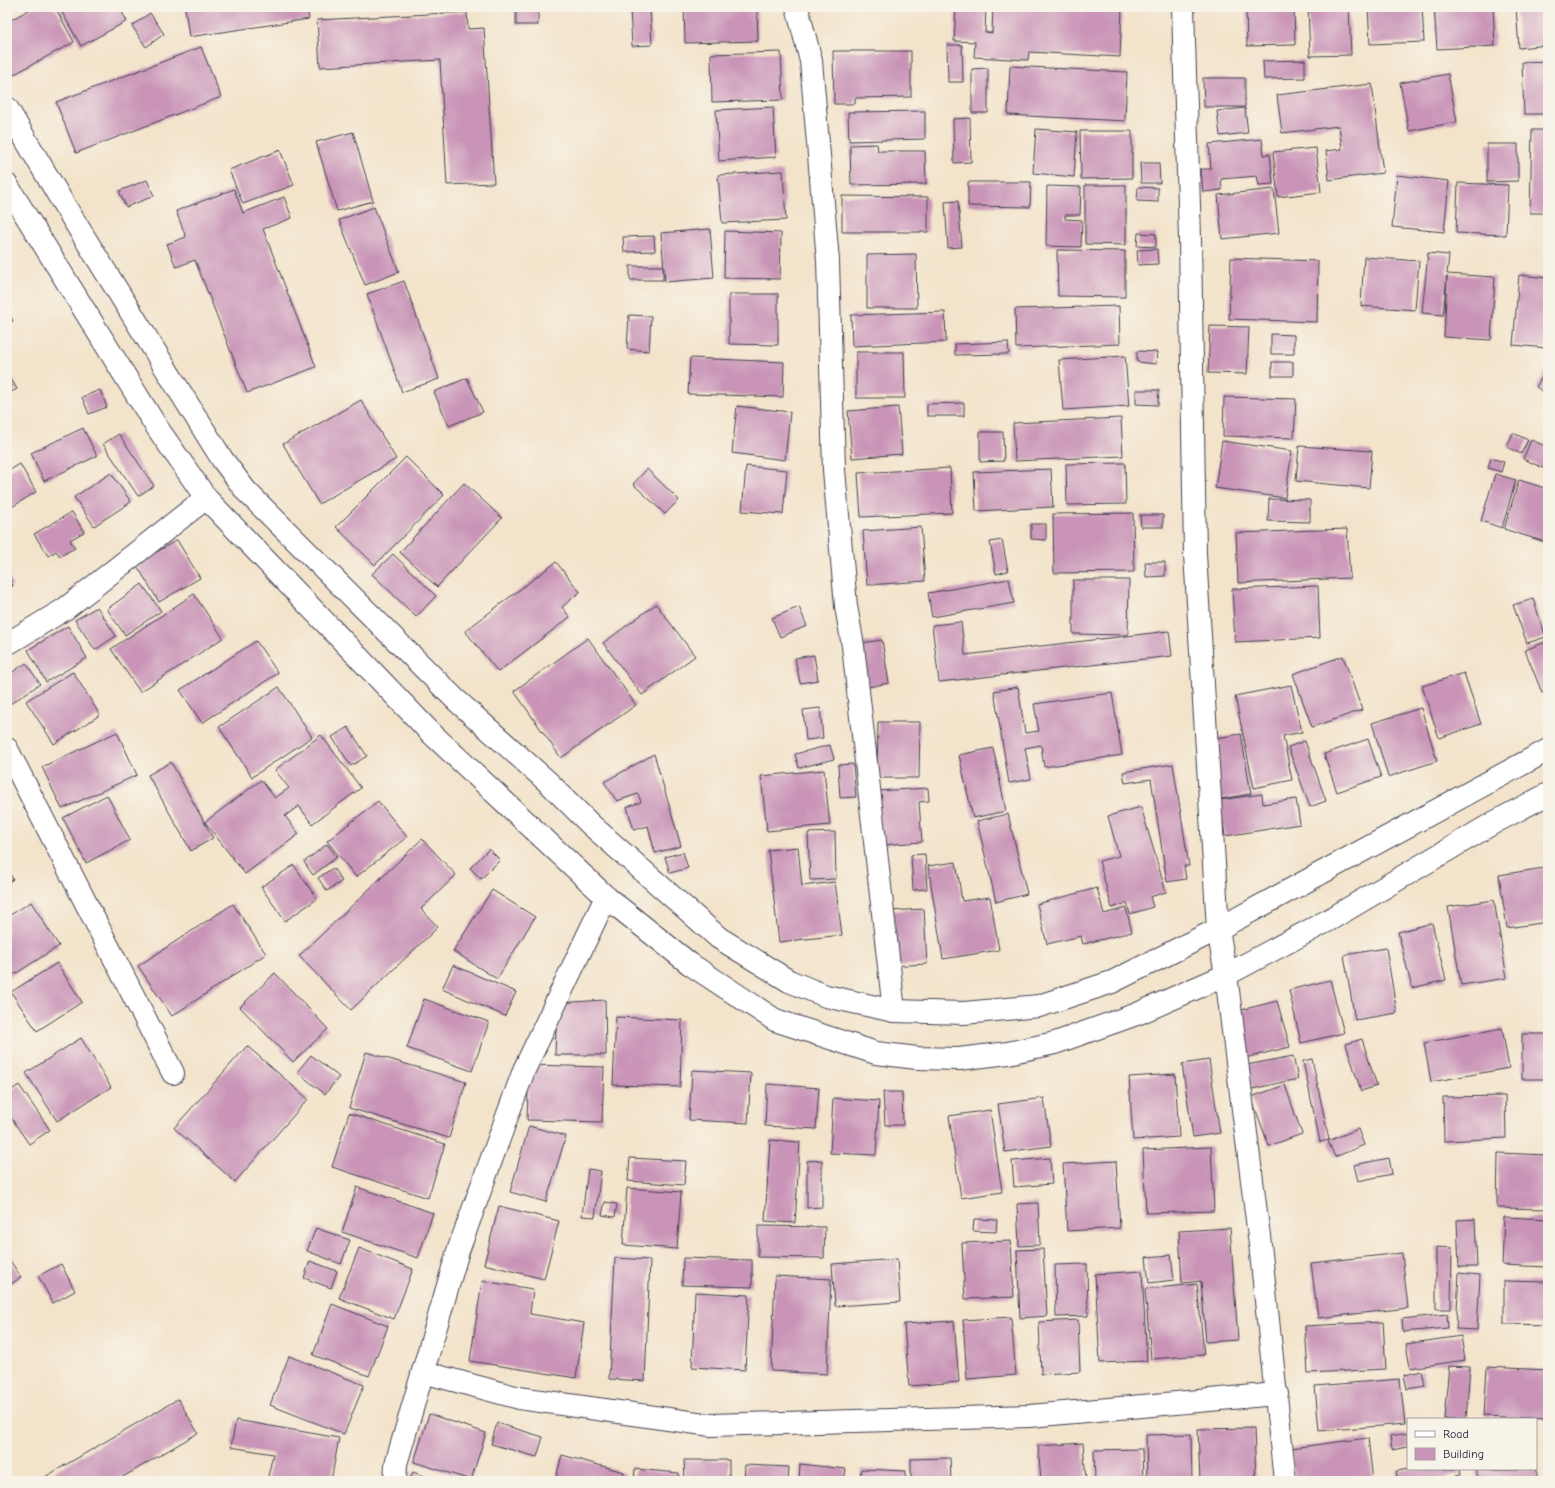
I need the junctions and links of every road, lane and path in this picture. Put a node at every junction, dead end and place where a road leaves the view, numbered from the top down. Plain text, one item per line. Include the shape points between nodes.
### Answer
1 (797, 7) edge
2 (1183, 7) edge
3 (7, 108) edge
4 (7, 185) edge
5 (206, 498) junction
6 (7, 644) edge
7 (7, 749) edge
8 (1548, 750) edge
9 (1548, 794) edge
10 (606, 897) junction
11 (1218, 928) junction
12 (1226, 975) junction
13 (894, 1011) junction
14 (173, 1073) dead end
15 (423, 1372) junction
16 (1276, 1394) junction
17 (395, 1481) edge
18 (1285, 1481) edge

1 - 13 street via 811,61 828,261 834,470 846,606 853,646
2 - 11 street via 1195,554
3 - 13 street via 222,459 246,492 456,700 549,783 590,824 719,938 788,981 826,996
4 - 5 street via 156,426
5 - 6 street via 65,609
5 - 10 street via 431,733
7 - 14 street
8 - 11 street
9 - 12 street via 1495,822 1329,920
10 - 12 street via 690,964 775,1020 882,1054 959,1059 1008,1053 1055,1043 1137,1014
10 - 15 street via 524,1070 458,1251
11 - 12 street
11 - 13 street via 1112,982 1039,1006 964,1013
12 - 16 street
15 - 16 street via 519,1398 711,1425 1030,1416
15 - 17 street via 396,1464
16 - 18 street

